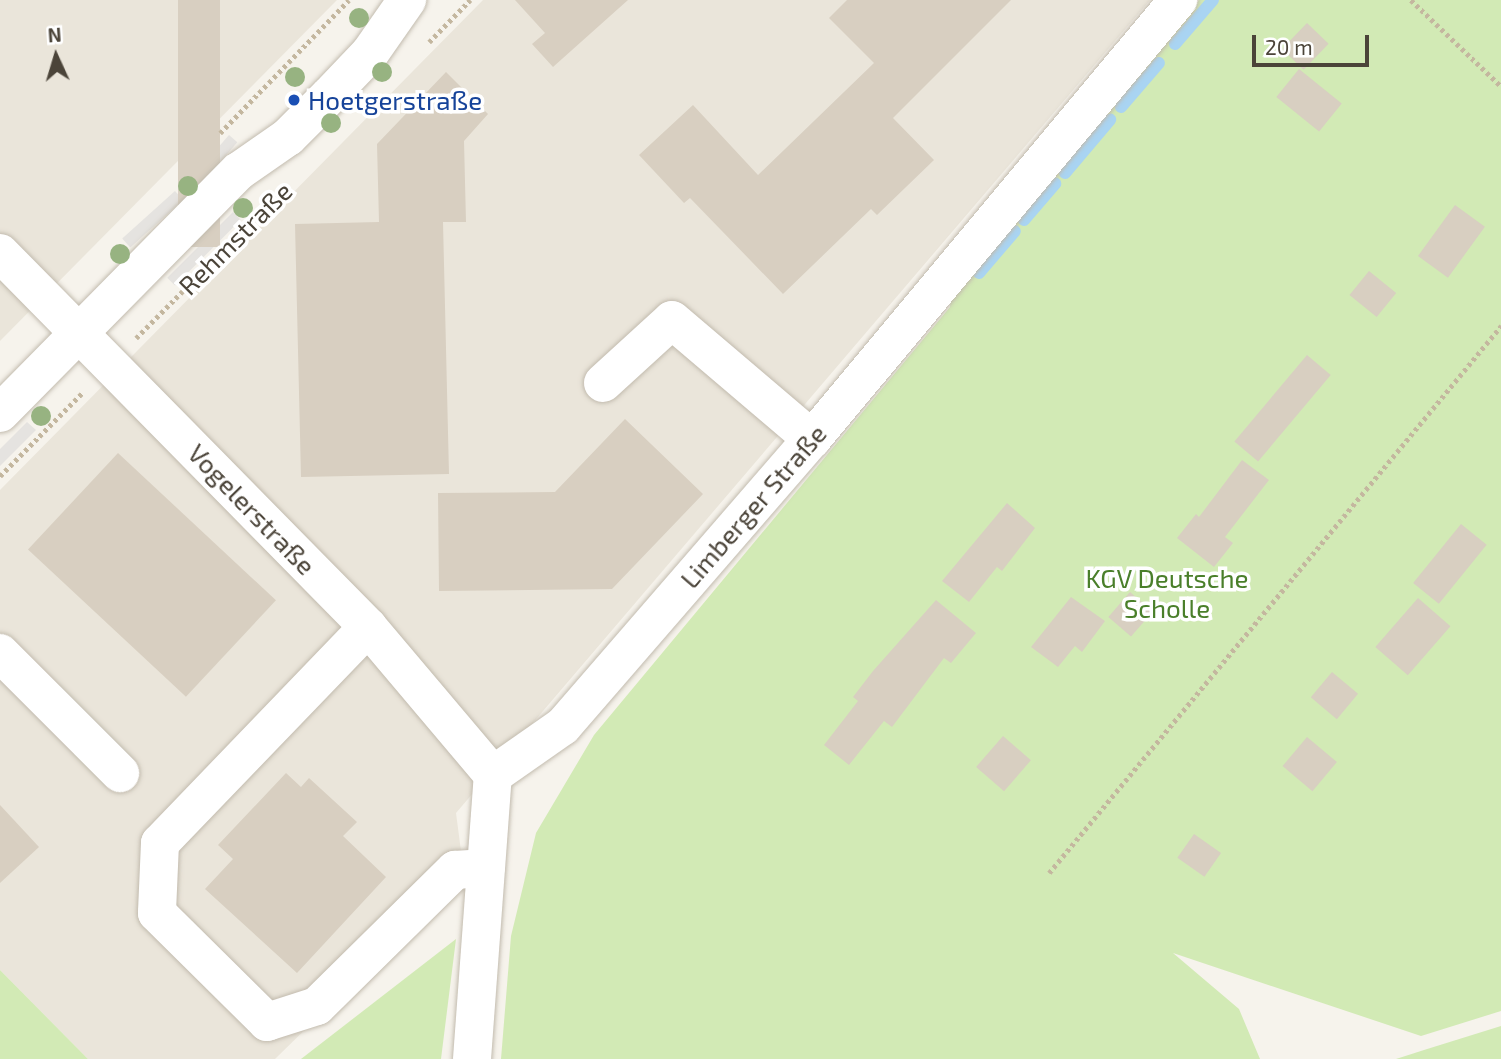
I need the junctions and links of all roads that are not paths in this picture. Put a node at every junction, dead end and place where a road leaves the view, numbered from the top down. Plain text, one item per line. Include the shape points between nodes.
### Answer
1 (407, 0) edge
2 (1178, 0) edge
3 (0, 253) edge
4 (79, 333) junction
5 (603, 383) dead end
6 (0, 413) edge
7 (812, 439) junction
8 (368, 627) junction
9 (0, 653) edge
10 (120, 773) dead end
11 (494, 775) junction
12 (486, 867) junction
13 (472, 1059) edge

1 - 4 street, Rehmstraße via 370,53 329,96 288,137 239,171
2 - 7 street, Limberger Straße
3 - 4 street, Vogelerstraße
4 - 6 street, Rehmstraße
4 - 8 street, Vogelerstraße
5 - 7 street via 672,320
7 - 11 street, Limberger Straße via 563,726
8 - 11 street, Vogelerstraße
8 - 12 street via 160,843 158,913 267,1022 317,1006 454,870
9 - 10 street
11 - 12 street
12 - 13 street

